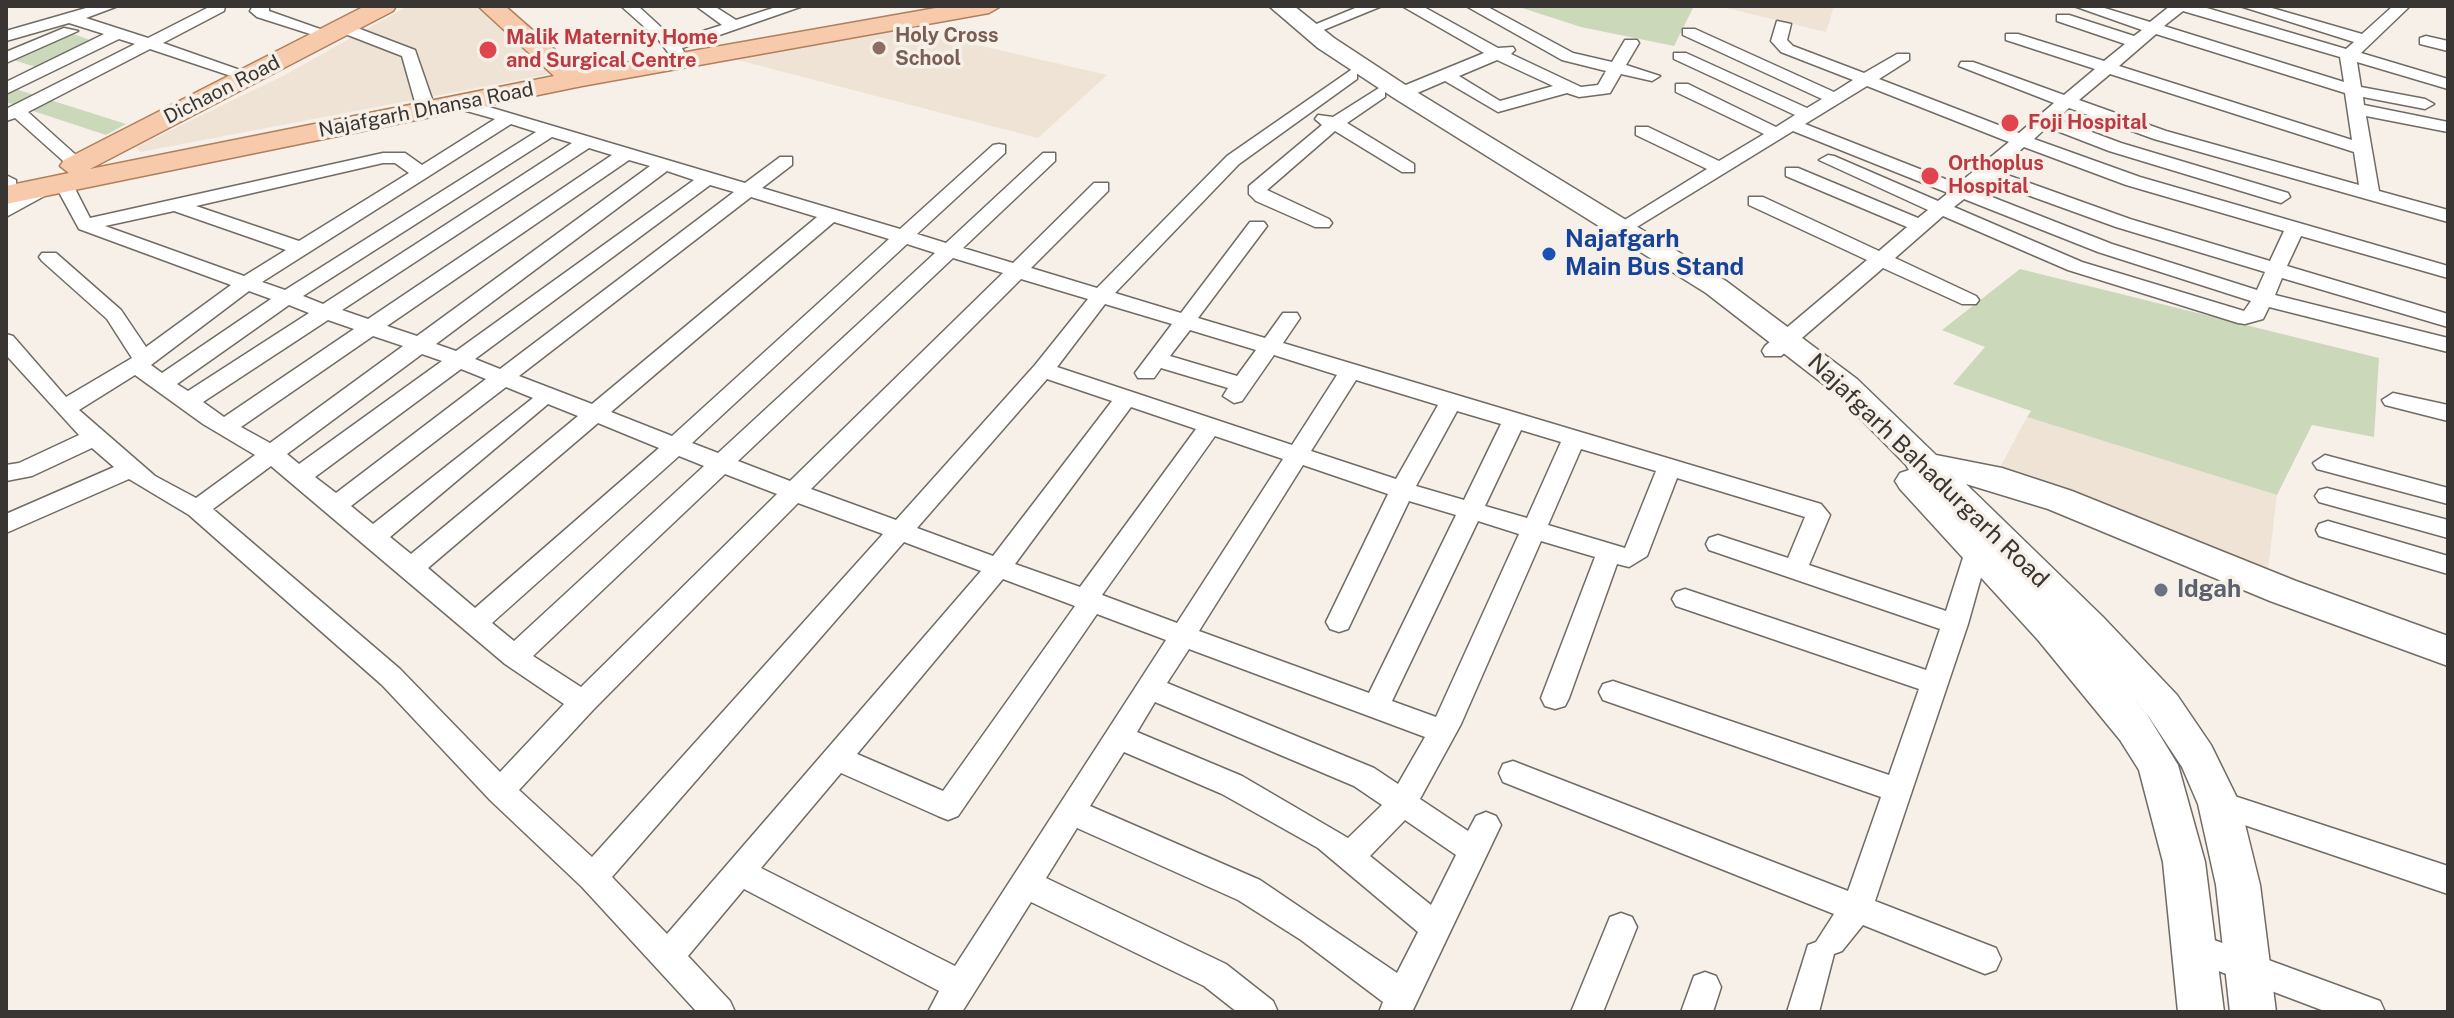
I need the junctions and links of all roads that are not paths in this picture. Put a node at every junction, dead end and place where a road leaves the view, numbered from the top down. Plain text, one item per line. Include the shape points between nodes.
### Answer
1 (110, 6) edge
2 (213, 6) edge
3 (261, 6) edge
4 (384, 6) edge
5 (490, 6) edge
6 (629, 6) edge
7 (704, 6) edge
8 (795, 6) edge
9 (943, 6) edge
10 (989, 6) edge
11 (1258, 6) edge
12 (1280, 6) edge
13 (1374, 6) edge
14 (1410, 6) edge
15 (1474, 6) edge
16 (2082, 6) edge
17 (2181, 6) edge
18 (2248, 6) edge
19 (2402, 6) edge
20 (68, 17) junction
21 (2063, 18) dead end
22 (88, 23) junction
23 (1783, 24) dead end
24 (734, 26) junction
25 (2153, 29) junction
26 (1310, 30) junction
27 (335, 31) junction
28 (1689, 32) dead end
29 (118, 33) junction
30 (6, 36) edge
31 (2012, 37) dead end
32 (1533, 38) junction
33 (2366, 40) junction
34 (2426, 41) dead end
35 (2136, 42) junction
36 (1631, 43) dead end
37 (147, 45) junction
38 (2448, 46) edge
39 (674, 49) junction
40 (1497, 54) junction
41 (1680, 56) dead end
42 (2348, 56) junction
43 (1903, 57) dead end
44 (6, 58) edge
45 (1967, 66) dead end
46 (2106, 69) junction
47 (1616, 70) junction
48 (1445, 74) junction
49 (1351, 75) junction
50 (249, 76) junction
51 (571, 76) junction
52 (1652, 76) dead end
53 (1864, 81) junction
54 (2448, 84) edge
55 (1566, 88) junction
56 (1682, 88) dead end
57 (6, 89) edge
58 (2353, 90) junction
59 (1390, 93) junction
60 (1835, 99) junction
61 (424, 102) junction
62 (2067, 103) junction
63 (462, 104) junction
64 (2425, 104) dead end
65 (2356, 109) junction
66 (1301, 111) junction
67 (12, 114) edge
68 (509, 118) junction
69 (2046, 121) junction
70 (1336, 123) junction
71 (1793, 125) junction
72 (2448, 127) edge
73 (551, 130) junction
74 (1642, 131) dead end
75 (587, 141) junction
76 (2023, 141) junction
77 (999, 149) dead end
78 (2362, 149) junction
79 (627, 153) junction
80 (1049, 157) dead end
81 (1828, 160) dead end
82 (786, 161) dead end
83 (665, 164) junction
84 (1408, 168) dead end
85 (1720, 168) junction
86 (1792, 172) dead end
87 (1985, 173) junction
88 (423, 174) junction
89 (60, 177) junction
90 (709, 177) junction
91 (1101, 187) dead end
92 (749, 190) junction
93 (7, 191) edge
94 (1961, 194) junction
95 (2370, 195) junction
96 (2281, 197) dead end
97 (1756, 201) dead end
98 (172, 204) junction
99 (1941, 211) junction
100 (832, 214) junction
101 (2448, 216) edge
102 (1322, 223) dead end
103 (86, 225) junction
104 (1257, 226) dead end
105 (1922, 227) junction
106 (2294, 229) junction
107 (1614, 233) junction
108 (901, 235) junction
109 (302, 249) junction
110 (949, 250) junction
111 (49, 257) dead end
112 (1882, 261) junction
113 (1017, 270) junction
114 (2275, 271) junction
115 (2448, 272) edge
116 (245, 284) junction
117 (1102, 295) junction
118 (286, 298) junction
119 (2262, 299) junction
120 (1969, 300) dead end
121 (325, 312) junction
122 (1290, 318) dead end
123 (1187, 321) junction
124 (2448, 321) edge
125 (369, 328) junction
126 (6, 341) edge
127 (417, 344) junction
128 (1781, 345) junction
129 (2448, 345) edge
130 (1270, 346) junction
131 (456, 360) junction
132 (140, 362) junction
133 (14, 367) edge
134 (1043, 370) junction
135 (1351, 370) junction
136 (503, 379) junction
137 (163, 383) junction
138 (1127, 397) junction
139 (1452, 400) junction
140 (2393, 400) dead end
141 (187, 402) junction
142 (537, 404) dead end
143 (64, 409) junction
144 (597, 413) junction
145 (2448, 413) edge
146 (1515, 419) junction
147 (1210, 426) junction
148 (225, 427) junction
149 (95, 437) junction
150 (1575, 437) junction
151 (675, 446) junction
152 (271, 454) junction
153 (1296, 456) junction
154 (2325, 463) dead end
155 (1911, 464) junction
156 (722, 465) junction
157 (1670, 466) junction
158 (131, 469) junction
159 (9, 474) edge
160 (298, 477) junction
161 (1402, 490) junction
162 (794, 492) junction
163 (2327, 496) dead end
164 (2448, 496) edge
165 (334, 507) junction
166 (197, 509) junction
167 (1473, 511) junction
168 (6, 524) edge
169 (1534, 529) junction
170 (2448, 529) edge
171 (2328, 530) dead end
172 (901, 532) junction
173 (373, 537) junction
174 (1718, 544) dead end
175 (1989, 544) junction
176 (1608, 554) junction
177 (2448, 565) edge
178 (411, 568) junction
179 (998, 568) junction
180 (1795, 570) junction
181 (1685, 599) dead end
182 (1088, 601) junction
183 (1339, 622) dead end
184 (474, 624) junction
185 (1955, 624) junction
186 (1183, 635) junction
187 (2448, 651) edge
188 (514, 657) junction
189 (1935, 684) junction
190 (1150, 688) junction
191 (1613, 692) dead end
192 (1555, 698) dead end
193 (583, 702) junction
194 (1376, 706) junction
195 (1441, 731) junction
196 (1119, 737) junction
197 (836, 758) junction
198 (1513, 773) dead end
199 (1898, 790) junction
200 (500, 791) junction
201 (1403, 803) junction
202 (2219, 804) junction
203 (1072, 812) junction
204 (1349, 857) junction
205 (740, 872) junction
206 (593, 877) junction
207 (2448, 880) edge
208 (1026, 884) junction
209 (1858, 907) junction
210 (1435, 927) junction
211 (1621, 927) dead end
212 (2195, 948) junction
213 (666, 958) junction
214 (1985, 959) dead end
215 (2249, 968) junction
216 (952, 999) edge
217 (1398, 1004) edge
218 (719, 1012) edge
219 (1262, 1012) edge
220 (1587, 1012) edge
221 (1803, 1012) edge
222 (2201, 1012) edge
223 (2253, 1012) edge
224 (2369, 1012) edge

1 - 20 street
2 - 37 street via 219,8
3 - 27 street via 258,11 263,14
4 - 27 main road, Dichaon Road
5 - 51 main road
6 - 39 street
7 - 24 street
8 - 24 street
9 - 39 main road
10 - 51 main road, Najafgarh Dhansa Road
11 - 49 main road, Najafgarh Bahadurgarh Road
12 - 26 main road, Najafgarh Bahadurgarh Road
13 - 26 street
14 - 40 street
15 - 32 street
16 - 25 street
17 - 25 street
17 - 42 street
18 - 33 street
19 - 33 street
20 - 22 street
20 - 30 street
21 - 35 street
22 - 29 street
22 - 44 street
23 - 53 street via 1781,45
24 - 39 street
25 - 35 street
25 - 58 street
26 - 59 main road, Najafgarh Bahadurgarh Road
27 - 50 main road, Dichaon Road
27 - 61 street via 409,53
28 - 60 street
29 - 37 street
29 - 57 street
31 - 46 street
32 - 40 street
32 - 47 street via 1576,60
33 - 42 street
34 - 38 street
35 - 46 street
36 - 47 street
37 - 50 street
37 - 67 street
39 - 51 main road
40 - 48 street
40 - 55 street
41 - 71 street
42 - 54 street
42 - 58 street
43 - 53 street
45 - 62 street
46 - 62 street
46 - 78 street
47 - 52 street
47 - 55 street via 1597,93
48 - 55 street via 1498,107
48 - 59 street
49 - 59 main road, Najafgarh Bahadurgarh Road
49 - 66 street
50 - 89 main road, Dichaon Road
51 - 61 main road
51 - 63 main road, Najafgarh Dhansa Road
53 - 60 street
53 - 76 street
56 - 71 street
58 - 64 street
58 - 65 street
59 - 70 street
59 - 107 main road, Najafgarh Bahadurgarh Road
60 - 71 street
61 - 89 main road
62 - 69 street
62 - 95 street
63 - 68 street
63 - 89 main road, Najafgarh Dhansa Road
65 - 72 street
65 - 78 street
66 - 70 street
66 - 117 street via 1207,183
67 - 89 street
68 - 73 street
68 - 88 street
69 - 76 street
69 - 96 street
70 - 84 street
70 - 102 street via 1256,190
71 - 85 street
71 - 94 street
73 - 75 street
73 - 118 street
74 - 85 street
75 - 79 street
75 - 121 street
76 - 87 street
76 - 106 street via 2133,181
77 - 108 street
78 - 95 street
79 - 83 street
79 - 125 street
80 - 110 street
81 - 99 street
82 - 92 street
83 - 90 street
83 - 127 street
85 - 107 street
86 - 105 street
87 - 94 street
87 - 114 street
88 - 98 street via 399,157 383,158
88 - 109 street
89 - 93 main road
89 - 103 street
90 - 92 street
90 - 131 street
91 - 113 street
92 - 100 street
92 - 136 street
94 - 99 street
94 - 119 street
95 - 101 street
97 - 112 street
98 - 103 street
98 - 109 street
99 - 105 street
99 - 119 street via 2075,266 2245,318 2256,314
100 - 108 street
100 - 144 street
103 - 116 street
104 - 123 street
105 - 112 street
106 - 114 street
106 - 115 street
107 - 128 main road, Najafgarh Bahadurgarh Road via 1716,287
108 - 110 street
108 - 151 street
109 - 116 street
110 - 113 street
110 - 156 street
111 - 132 street via 114,315
112 - 120 street
112 - 128 street
113 - 117 street
113 - 162 street
114 - 119 street
114 - 124 street
116 - 118 street
116 - 132 street
117 - 123 street
117 - 134 street
118 - 121 street
118 - 137 street
119 - 129 street
121 - 125 street
121 - 141 street
122 - 130 street
123 - 130 street
123 - 130 street via 1152,366 1238,391
125 - 127 street
125 - 148 street
126 - 133 street
127 - 131 street
127 - 152 street
128 - 155 main road, Najafgarh Bahadurgarh Road via 1846,386
130 - 135 street
131 - 136 street
131 - 160 street
132 - 137 street
132 - 143 street
133 - 143 street
134 - 138 street
134 - 172 street
135 - 139 street
135 - 153 street
136 - 144 street
136 - 165 street
137 - 141 street
138 - 147 street
138 - 179 street
139 - 146 street
139 - 161 street
140 - 145 street
141 - 148 street
142 - 173 street
143 - 149 street
144 - 151 street
144 - 178 street
146 - 150 street
146 - 167 street
147 - 153 street
147 - 182 street
148 - 152 street
149 - 158 street
149 - 159 street
150 - 157 street
150 - 169 street
151 - 156 street
151 - 184 street
152 - 160 street
152 - 166 street
153 - 161 street
153 - 186 street
154 - 164 street
155 - 175 main road, Najafgarh Bahadurgarh Road
155 - 187 main road via 2002,480 2060,500
156 - 162 street
156 - 188 street
157 - 176 street via 1634,556
157 - 180 street via 1817,512
158 - 166 street
158 - 168 street
160 - 165 street
161 - 167 street
161 - 183 street
162 - 172 street
162 - 193 street
163 - 170 street
165 - 173 street
166 - 200 street via 391,677
167 - 169 street
167 - 194 street
169 - 176 street
169 - 195 street
171 - 177 street
172 - 179 street
172 - 206 street
173 - 178 street
174 - 180 street
175 - 185 street
175 - 202 main road, Najafgarh Bahadurgarh Road via 2163,706 2197,757
175 - 212 main road, Najafgarh Bahadurgarh Road via 2158,765 2184,862
176 - 192 street
178 - 184 street
179 - 182 street
179 - 197 street
180 - 185 street
181 - 189 street
182 - 186 street
182 - 197 street via 948,807
184 - 188 street
185 - 189 street
186 - 190 street
186 - 194 street
188 - 193 street
189 - 199 street
190 - 196 street
190 - 201 street via 1364,777
191 - 199 street
193 - 200 street
194 - 195 street
195 - 201 street
196 - 203 street
196 - 204 street via 1232,785 1328,839
197 - 205 street
198 - 209 street
199 - 209 street
200 - 206 street
201 - 204 street
201 - 210 street via 1479,838
202 - 207 street
202 - 215 main road, Najafgarh Bahadurgarh Road via 2238,885
203 - 208 street
203 - 217 street via 1249,890 1312,930
204 - 210 street
205 - 213 street
205 - 216 street
206 - 213 street
208 - 216 street
208 - 219 street via 1215,975
209 - 214 street
209 - 221 street via 1825,948
210 - 217 street
211 - 220 street
212 - 215 street
212 - 222 main road, Najafgarh Bahadurgarh Road
213 - 218 street
215 - 223 main road, Najafgarh Bahadurgarh Road
215 - 224 street

